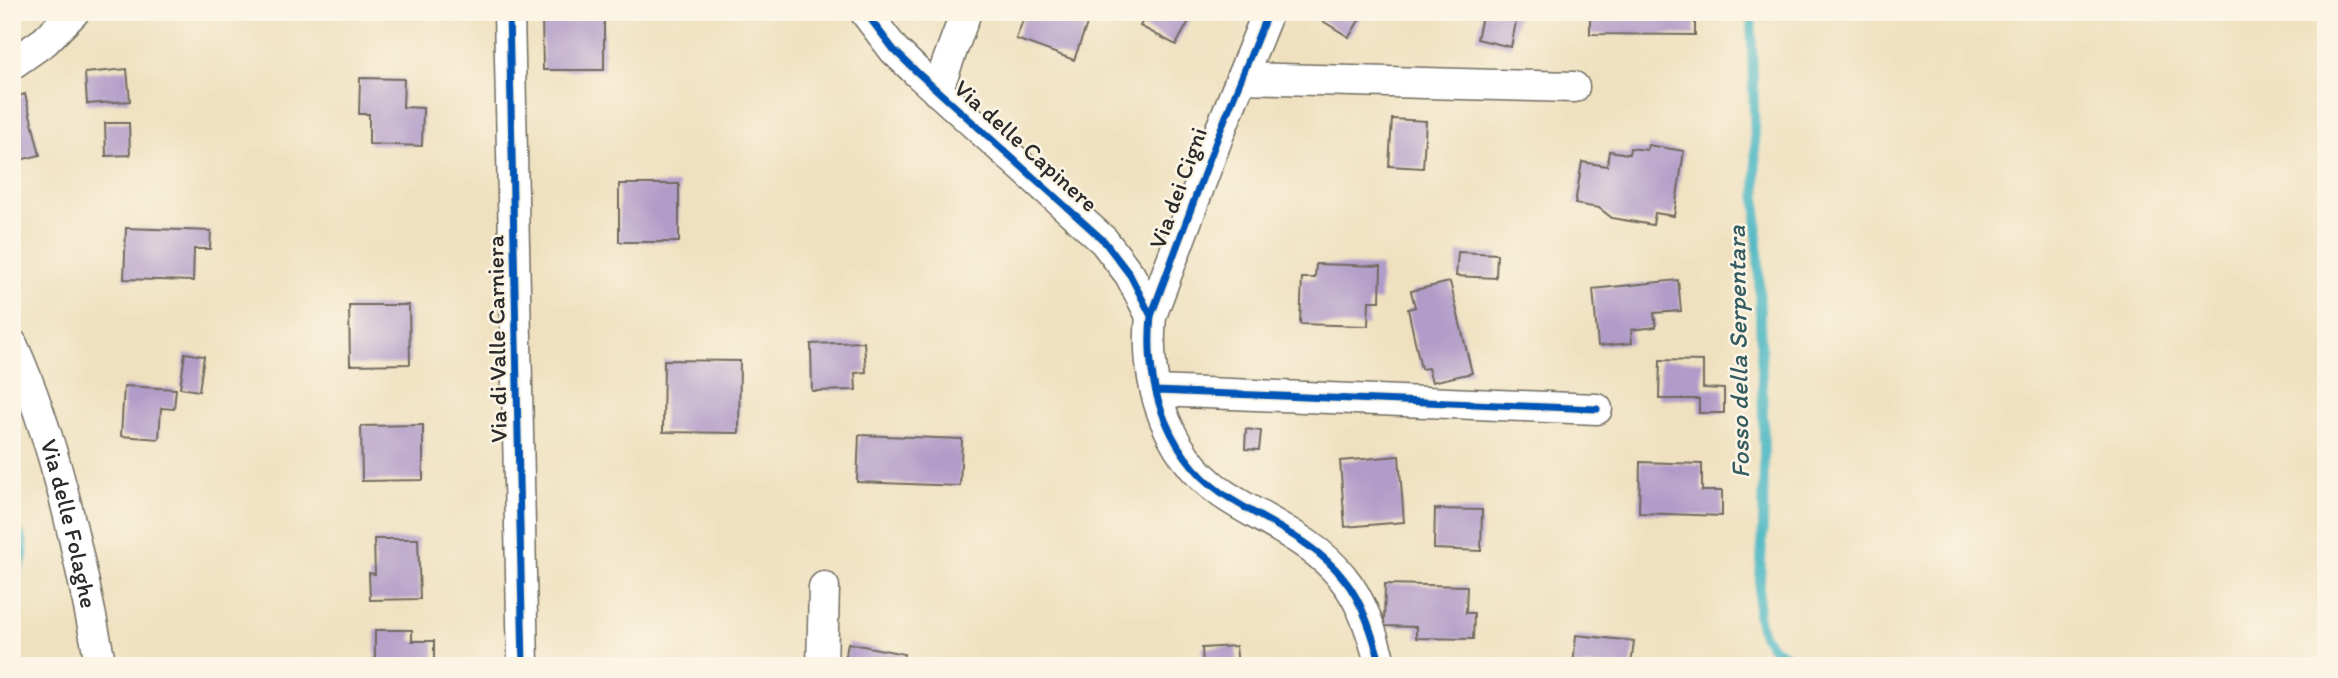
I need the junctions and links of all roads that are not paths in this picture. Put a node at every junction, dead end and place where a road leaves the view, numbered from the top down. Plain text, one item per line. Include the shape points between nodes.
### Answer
1 (74, 12) edge
2 (509, 12) edge
3 (865, 12) edge
4 (966, 12) edge
5 (1268, 12) edge
6 (12, 64) edge
7 (1241, 78) junction
8 (1574, 87) dead end
9 (937, 91) junction
10 (1151, 316) junction
11 (12, 344) edge
12 (1156, 391) junction
13 (1597, 410) dead end
14 (824, 587) dead end
15 (102, 666) edge
16 (523, 666) edge
17 (822, 666) edge
18 (1381, 666) edge

1 - 6 street
2 - 16 street, Via di Valle Carniera
3 - 9 street, Via delle Capinere via 894,50
4 - 9 street
5 - 7 street, Via dei Cigni
7 - 8 street
7 - 10 street, Via dei Cigni
9 - 10 street, Via delle Capinere via 1104,242 1130,275
10 - 12 street, Via dei Cigni via 1150,357
11 - 15 street, Via delle Folaghe via 35,399 62,494
12 - 13 street
12 - 18 street, Via dei Cigni via 1171,433 1201,476 1225,496 1301,541 1343,577 1361,607
14 - 17 street

